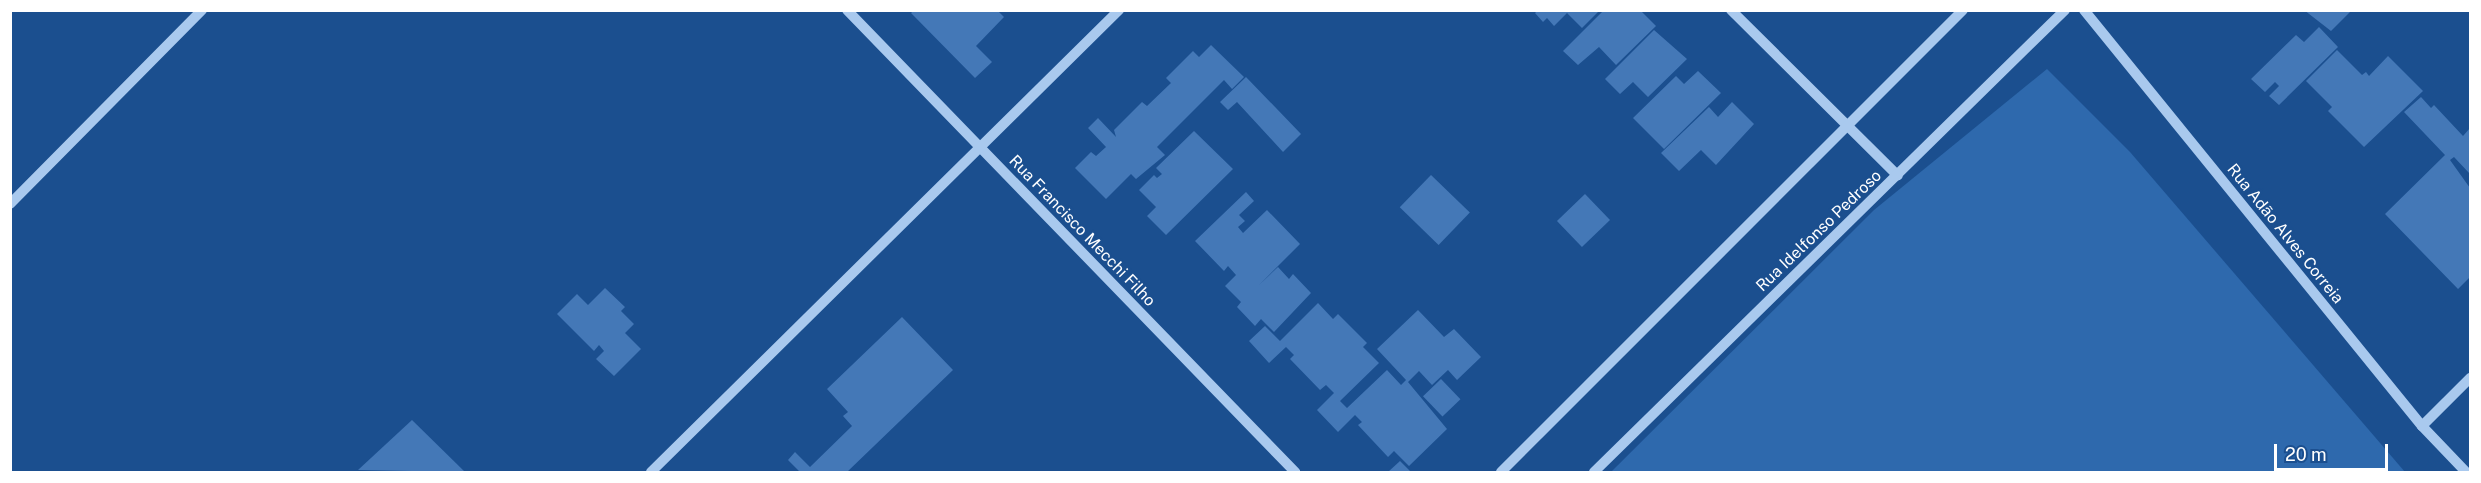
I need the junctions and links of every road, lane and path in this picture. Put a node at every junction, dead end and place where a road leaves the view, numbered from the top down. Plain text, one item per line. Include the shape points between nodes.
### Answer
1 (202, 10) edge
2 (847, 10) edge
3 (1119, 10) edge
4 (1731, 10) edge
5 (1963, 10) edge
6 (2065, 10) edge
7 (2084, 10) edge
8 (1849, 126) junction
9 (980, 148) junction
10 (1898, 176) junction
11 (10, 204) edge
12 (2470, 378) edge
13 (2422, 426) junction
14 (651, 472) edge
15 (1295, 472) edge
16 (1501, 472) edge
17 (1594, 472) edge
18 (2466, 472) edge

1 - 11 street
2 - 9 street, Rua Francisco Mecchi Filho
3 - 9 street
4 - 8 street
5 - 8 street
6 - 10 street, Rua Idelfonso Pedroso
7 - 13 street, Rua Adão Alves Correia
8 - 10 street
8 - 16 street
9 - 14 street
9 - 15 street, Rua Francisco Mecchi Filho
10 - 17 street, Rua Idelfonso Pedroso
12 - 13 street
13 - 18 street, Rua Adão Alves Correia

